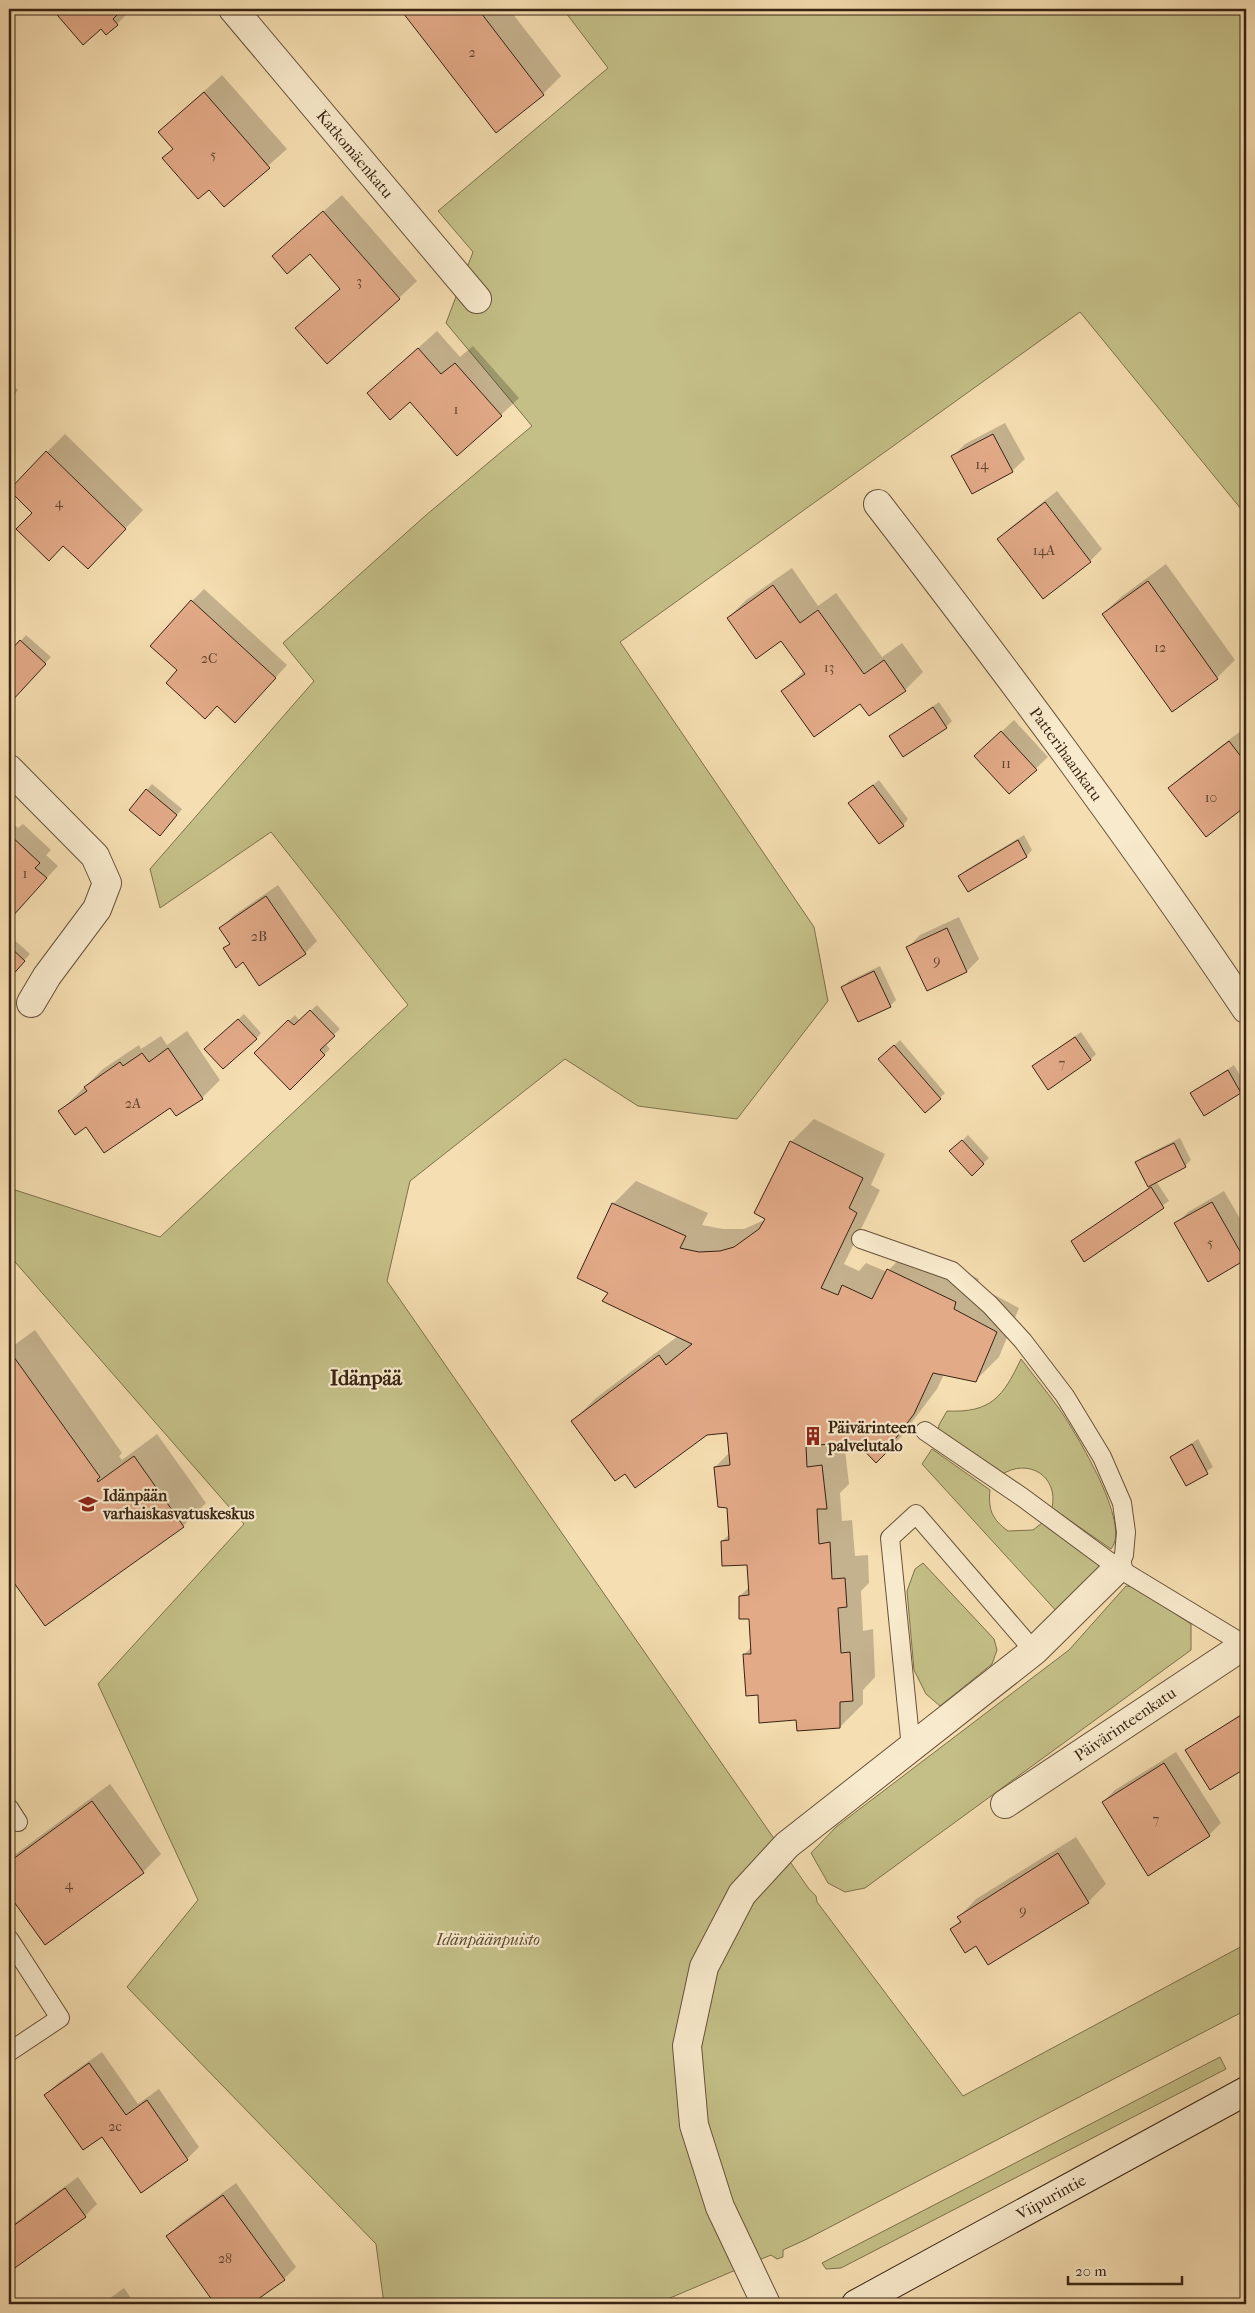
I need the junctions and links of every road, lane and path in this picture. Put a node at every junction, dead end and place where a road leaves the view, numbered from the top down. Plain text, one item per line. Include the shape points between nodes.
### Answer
1 (233, 9) edge
2 (476, 299) dead end
3 (878, 504) dead end
4 (9, 769) edge
5 (31, 1003) dead end
6 (1246, 1009) edge
7 (862, 1239) dead end
8 (926, 1431) dead end
9 (1118, 1568) junction
10 (1246, 1644) edge
11 (1034, 1651) junction
12 (911, 1748) junction
13 (1004, 1804) dead end
14 (9, 1938) edge
15 (9, 2052) edge
16 (1246, 2091) edge
17 (766, 2304) edge
18 (856, 2304) edge

1 - 2 street, Katkomäenkatu
3 - 6 street, Patterihaankatu via 973,626 1174,902
4 - 5 street via 95,856 107,883 97,909
7 - 9 lane via 952,1271 1023,1341 1065,1396 1102,1457 1122,1504 1126,1532 1124,1555
8 - 9 lane
9 - 10 lane
9 - 11 street
10 - 13 street, Päivärinteenkatu
11 - 12 street
11 - 12 lane via 916,1514 890,1538
12 - 17 street via 787,1845 742,1894 704,1967 687,2046 694,2125 720,2207
14 - 15 lane via 60,2018
16 - 18 street, Viipurintie

